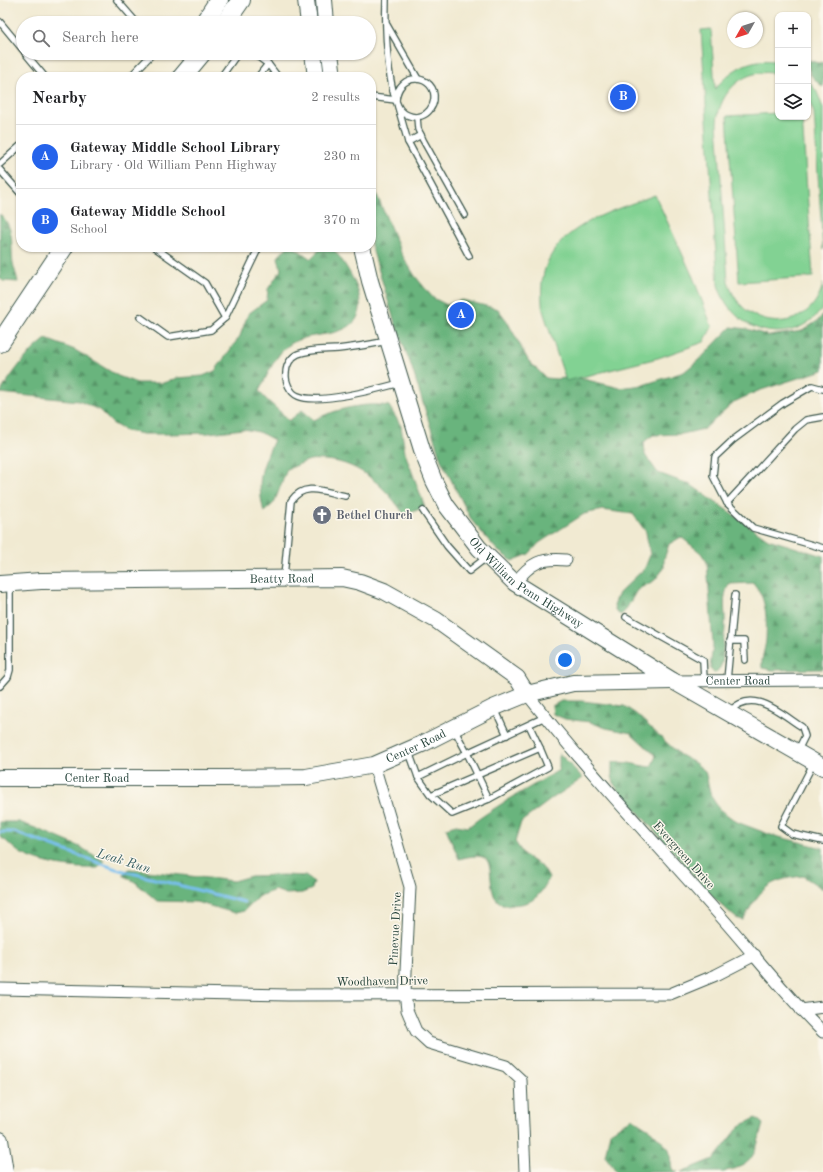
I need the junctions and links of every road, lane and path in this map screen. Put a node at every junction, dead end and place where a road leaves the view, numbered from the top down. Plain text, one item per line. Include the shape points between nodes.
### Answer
1 (117, 0) edge
2 (219, 0) edge
3 (241, 0) edge
4 (306, 0) edge
5 (324, 0) edge
6 (386, 0) edge
7 (131, 16) edge
8 (209, 16) edge
9 (230, 16) edge
10 (308, 16) edge
11 (325, 16) edge
12 (0, 22) edge
13 (386, 23) junction
14 (16, 41) edge
15 (31, 60) edge
16 (146, 60) edge
17 (181, 60) edge
18 (196, 60) edge
19 (233, 60) edge
20 (263, 60) edge
21 (314, 60) edge
22 (331, 60) edge
23 (268, 64) junction
24 (41, 72) edge
25 (135, 72) edge
26 (176, 72) edge
27 (186, 72) edge
28 (225, 72) edge
29 (262, 72) edge
30 (274, 72) edge
31 (315, 72) edge
32 (332, 72) edge
33 (418, 79) junction
34 (376, 97) edge
35 (397, 103) junction
36 (417, 117) junction
37 (421, 135) junction
38 (408, 142) junction
39 (16, 150) edge
40 (0, 164) edge
41 (0, 170) edge
42 (16, 188) edge
43 (465, 215) dead end
44 (61, 252) edge
45 (161, 252) edge
46 (257, 252) edge
47 (358, 252) edge
48 (363, 252) edge
49 (469, 256) dead end
50 (370, 281) junction
51 (140, 317) dead end
52 (225, 318) junction
53 (388, 340) junction
54 (0, 342) edge
55 (402, 382) junction
56 (823, 389) edge
57 (823, 417) edge
58 (345, 496) dead end
59 (726, 503) junction
60 (423, 511) dead end
61 (823, 548) edge
62 (487, 557) junction
63 (566, 560) dead end
64 (284, 578) junction
65 (515, 582) junction
66 (5, 583) edge
67 (735, 595) dead end
68 (626, 617) dead end
69 (730, 641) junction
70 (745, 660) dead end
71 (704, 680) junction
72 (726, 680) junction
73 (823, 680) edge
74 (673, 681) junction
75 (0, 686) edge
76 (527, 694) junction
77 (494, 707) junction
78 (729, 713) junction
79 (545, 717) junction
80 (528, 725) junction
81 (454, 728) junction
82 (507, 735) junction
83 (540, 748) junction
84 (408, 750) junction
85 (797, 752) junction
86 (467, 753) junction
87 (818, 764) edge
88 (374, 765) junction
89 (478, 775) junction
90 (418, 777) junction
91 (0, 778) edge
92 (431, 796) junction
93 (489, 799) junction
94 (823, 840) edge
95 (755, 954) junction
96 (0, 989) edge
97 (405, 993) junction
98 (823, 1007) edge
99 (801, 1010) junction
100 (823, 1032) edge
101 (0, 1140) edge
102 (5, 1172) edge
103 (524, 1172) edge

1 - 7 lane
2 - 8 main road
3 - 9 main road
4 - 10 street
5 - 11 street
6 - 13 lane
12 - 14 lane
13 - 33 lane
13 - 35 lane via 391,80
15 - 24 lane
16 - 25 lane
17 - 26 main road
18 - 27 main road
19 - 28 lane
20 - 23 lane
21 - 31 street
22 - 32 street
23 - 29 lane
23 - 30 lane
33 - 35 lane via 402,84 397,94
33 - 36 lane via 429,84 434,96 432,108
34 - 35 lane
35 - 36 lane via 406,114
35 - 38 lane
36 - 37 lane
37 - 38 lane
37 - 43 lane
38 - 49 lane
39 - 40 lane
41 - 42 lane
44 - 54 main road
45 - 52 lane via 205,283
46 - 52 lane
47 - 50 street, Old William Penn Highway
48 - 50 street, Old William Penn Highway
50 - 53 street, Old William Penn Highway
51 - 52 lane via 168,337 212,330
53 - 55 street, Old William Penn Highway
53 - 55 lane via 297,354 289,361 285,376 289,388 296,396 319,399 373,390
55 - 62 street, Old William Penn Highway via 423,453 446,506
56 - 59 lane via 812,386 783,403 733,440 715,457 713,476
57 - 59 lane via 806,420 795,429
58 - 64 lane via 306,488 294,496 291,501
59 - 61 lane via 753,528
60 - 62 lane via 447,546 469,571
62 - 65 street, Old William Penn Highway
63 - 65 street via 548,559 534,563
64 - 66 street, Beatty Road
64 - 76 street, Beatty Road via 342,578 384,591 436,620 503,667 517,678
65 - 74 street, Old William Penn Highway
66 - 75 lane via 10,670 8,677
67 - 69 lane
68 - 71 lane via 703,660
69 - 70 lane via 744,641
69 - 72 lane
71 - 72 street, Center Road
71 - 74 street, Center Road
72 - 73 street, Center Road
74 - 76 street, Center Road via 572,683
74 - 78 street, Old William Penn Highway
76 - 77 street, Center Road
76 - 79 street, Evergreen Drive
77 - 81 street, Center Road
77 - 82 lane
78 - 85 street, Old William Penn Highway
78 - 85 lane via 738,704 747,700 767,705 802,727 805,736
79 - 80 lane
79 - 95 street, Evergreen Drive
80 - 82 lane
80 - 83 lane
81 - 84 street, Center Road
81 - 86 lane
82 - 86 lane
83 - 89 lane
83 - 93 lane via 548,767
84 - 88 street, Center Road
84 - 90 lane
85 - 87 street, Old William Penn Highway
86 - 89 lane
86 - 90 lane
87 - 94 lane via 781,826 792,834
88 - 91 street, Center Road via 306,777
88 - 97 street, Pinevue Drive via 410,887
89 - 92 lane
89 - 93 lane
90 - 92 lane
92 - 93 lane via 452,814
95 - 97 street, Woodhaven Drive via 716,975 670,994
95 - 99 street, Evergreen Drive
96 - 97 street, Woodhaven Drive via 288,995
97 - 103 street, Pinevue Drive via 407,1010 416,1031 429,1043 506,1066 521,1080
98 - 99 street
99 - 100 street, Evergreen Drive
101 - 102 street

